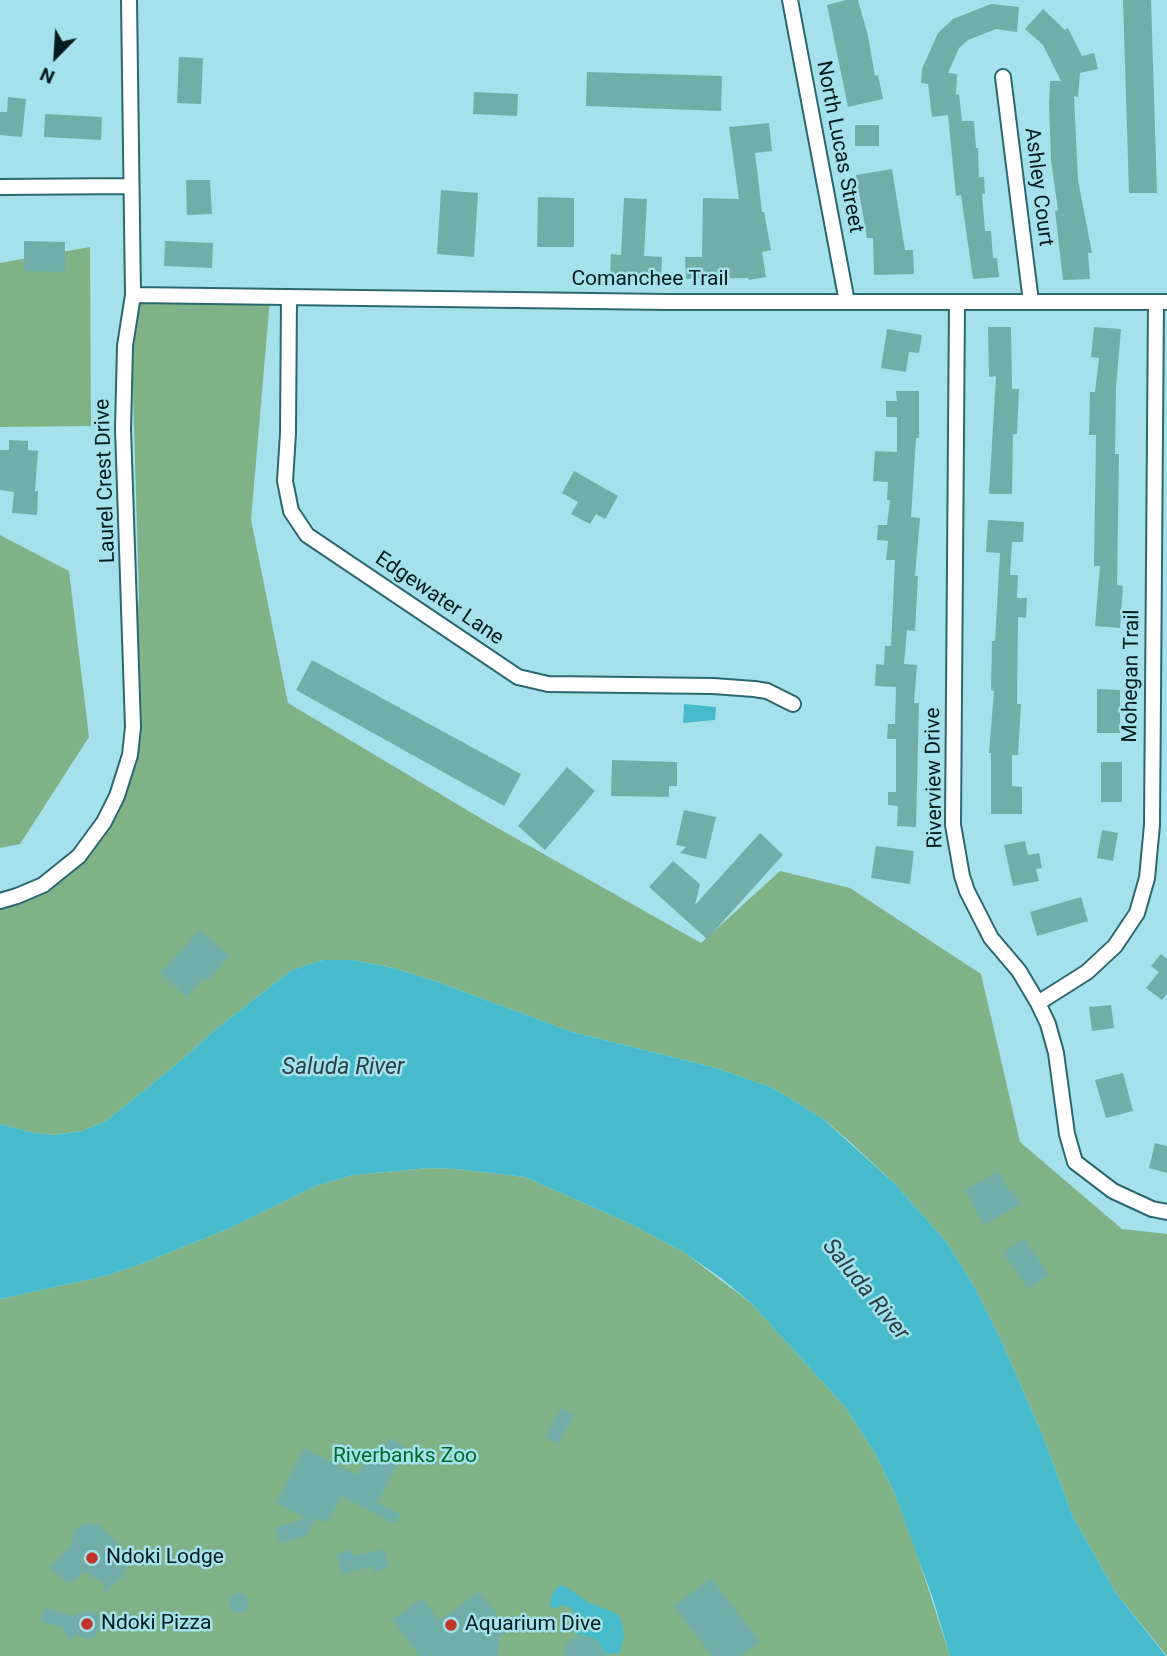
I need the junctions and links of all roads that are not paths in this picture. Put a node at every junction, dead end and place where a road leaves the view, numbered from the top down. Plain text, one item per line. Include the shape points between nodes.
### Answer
1 (129, 0) edge
2 (790, 0) edge
3 (1003, 77) dead end
4 (130, 186) junction
5 (0, 187) edge
6 (133, 295) junction
7 (289, 298) junction
8 (847, 302) junction
9 (957, 302) junction
10 (1031, 302) junction
11 (1162, 302) edge
12 (793, 704) dead end
13 (0, 901) edge
14 (1038, 1003) junction
15 (1167, 1212) edge

1 - 4 street, Laurel Crest Drive
2 - 8 street, North Lucas Street
3 - 10 street, Ashley Court
4 - 5 street
4 - 6 street, Laurel Crest Drive
6 - 7 street, Comanchee Trail
6 - 13 street, Laurel Crest Drive via 125,346 123,429 134,727 130,755 113,805 79,856 43,885
7 - 8 street, Comanchee Trail
7 - 12 street, Edgewater Lane via 285,481 291,511 307,535 518,677 548,684 754,689
8 - 9 street, Comanchee Trail
9 - 10 street, Comanchee Trail
9 - 14 street, Riverview Drive via 953,825 967,891 991,938
10 - 11 street, Comanchee Trail
11 - 14 street, Mohegan Trail via 1152,825 1145,887 1137,913 1115,946 1087,972
14 - 15 street, Riverview Drive via 1056,1053 1075,1162 1113,1191

